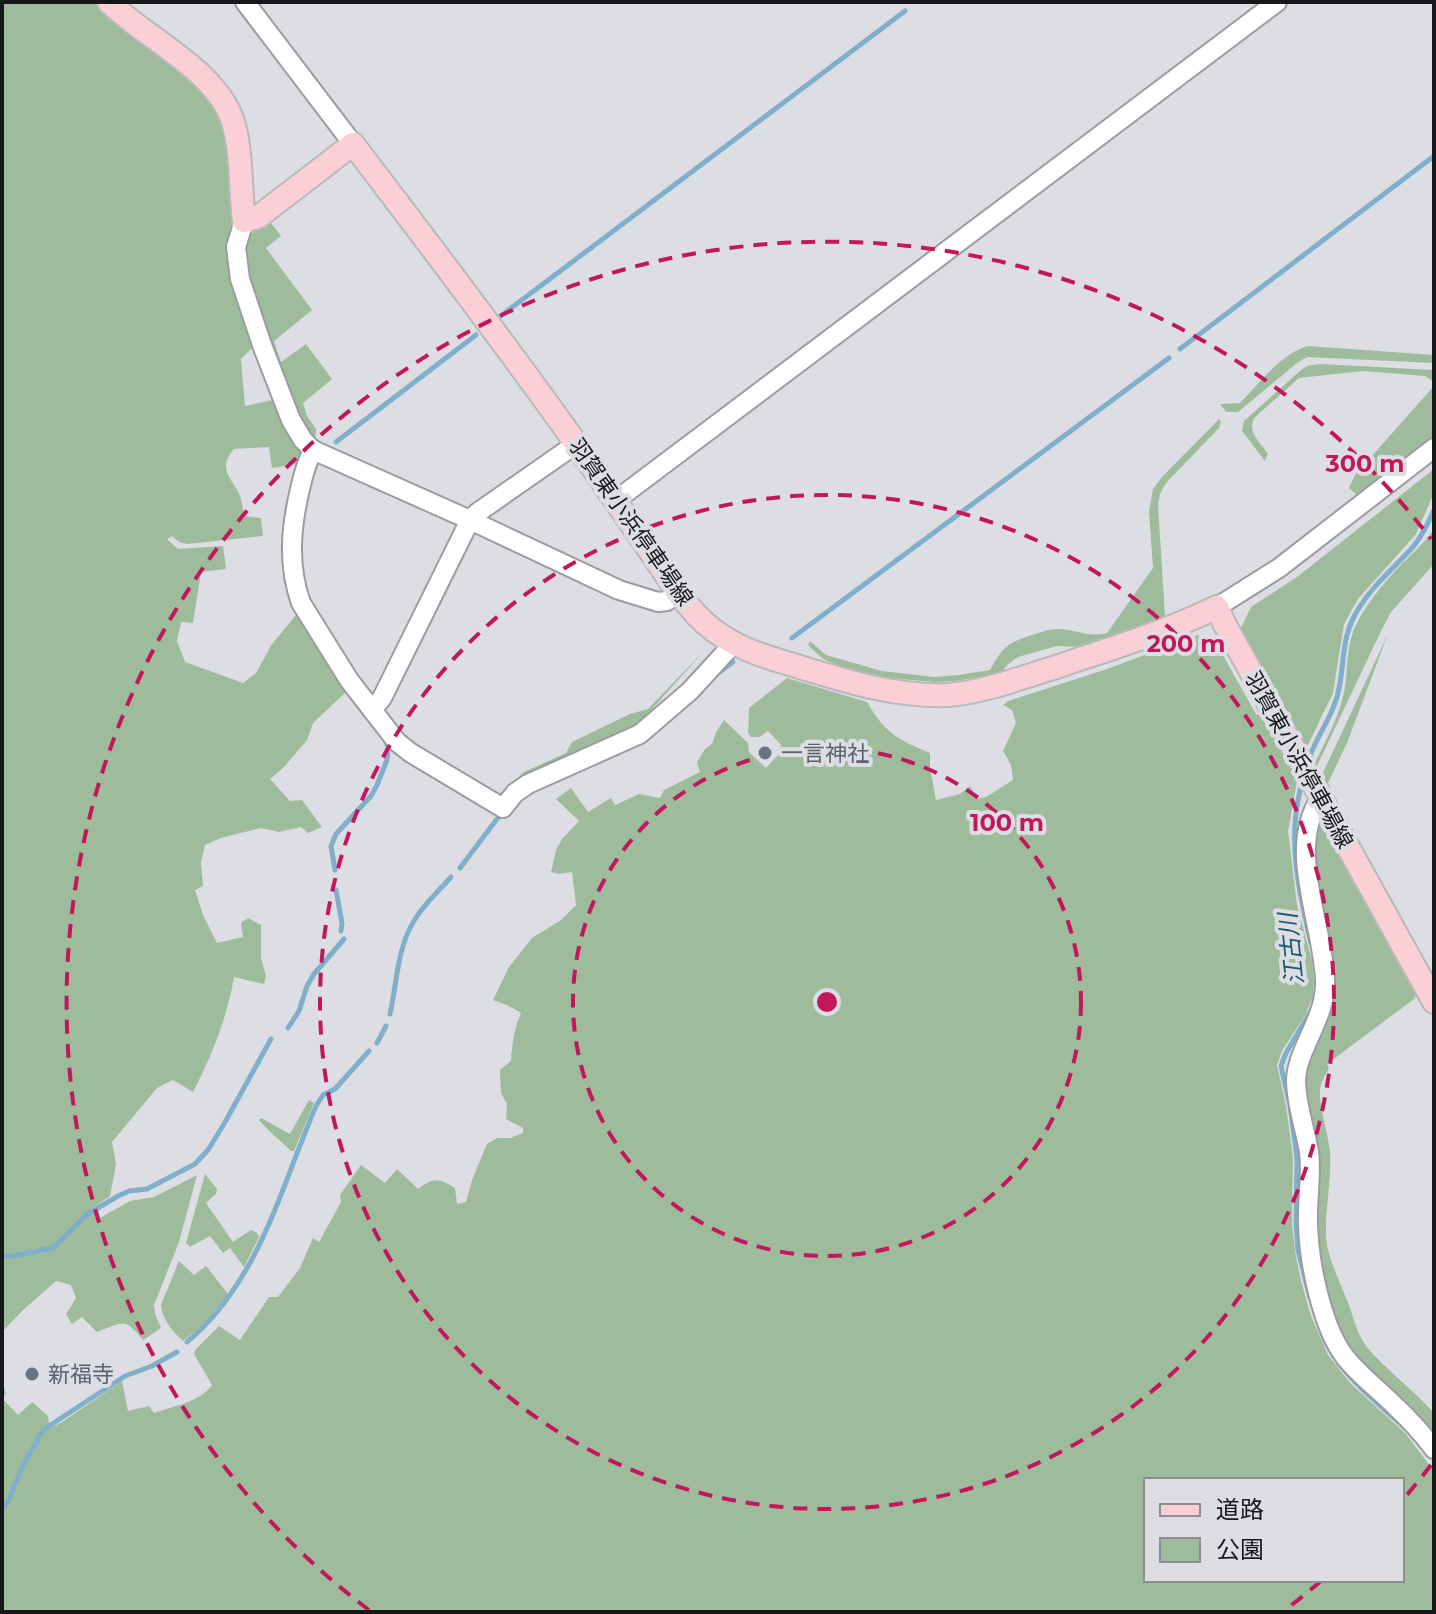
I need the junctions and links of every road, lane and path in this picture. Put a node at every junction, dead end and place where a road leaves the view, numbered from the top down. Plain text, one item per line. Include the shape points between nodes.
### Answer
1 (109, 2) edge
2 (245, 2) edge
3 (1277, 2) edge
4 (353, 144) junction
5 (244, 221) junction
6 (576, 444) junction
7 (1434, 448) edge
8 (313, 450) junction
9 (615, 501) junction
10 (470, 520) junction
11 (678, 592) junction
12 (1217, 607) junction
13 (734, 643) junction
14 (372, 710) junction
15 (1320, 799) junction
16 (1434, 1002) edge
17 (1434, 1449) edge

1 - 5 main road via 201,75 224,102 238,152
2 - 4 street
3 - 9 street
4 - 5 main road via 258,217
4 - 6 main road, 羽賀東小浜停車場線
5 - 8 street via 236,247 240,279 291,420
6 - 9 main road, 羽賀東小浜停車場線
6 - 10 street
7 - 12 street via 1279,568
8 - 10 street
8 - 14 street via 292,522 296,589
9 - 11 main road, 羽賀東小浜停車場線
10 - 11 street via 619,590 658,602
10 - 14 street
11 - 13 main road, 羽賀東小浜停車場線 via 707,625
12 - 13 main road, 羽賀東小浜停車場線 via 1086,657 950,695 869,687
12 - 15 main road, 羽賀東小浜停車場線
13 - 14 street via 640,734 528,784 503,808 411,753
15 - 16 main road, 羽賀東小浜停車場線
15 - 17 street via 1311,811 1305,840 1326,985 1296,1077 1309,1151 1312,1262 1326,1317 1343,1355

